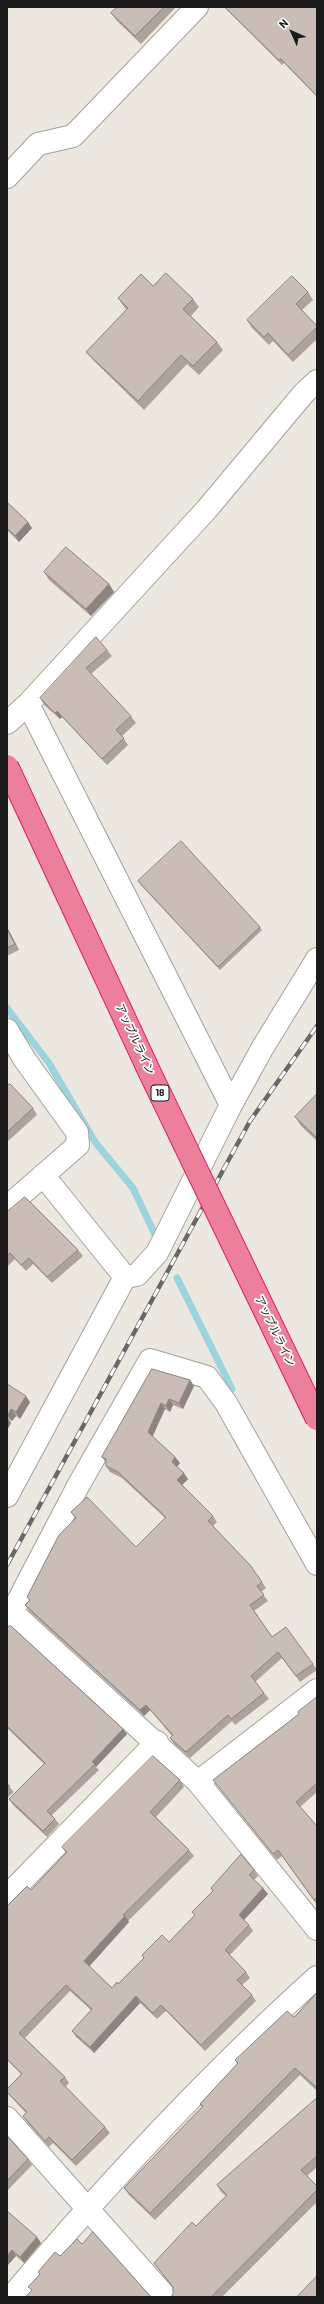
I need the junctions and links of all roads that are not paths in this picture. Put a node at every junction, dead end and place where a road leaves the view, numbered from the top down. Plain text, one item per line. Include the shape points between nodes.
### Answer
1 (197, 7) edge
2 (7, 177) edge
3 (317, 381) edge
4 (28, 704) junction
5 (7, 724) edge
6 (7, 766) edge
7 (317, 959) edge
8 (7, 1030) edge
9 (231, 1105) junction
10 (43, 1175) junction
11 (7, 1207) edge
12 (125, 1276) junction
13 (317, 1419) edge
14 (7, 1496) edge
15 (317, 1564) edge
16 (10, 1617) edge
17 (317, 1690) edge
18 (157, 1742) junction
19 (198, 1782) junction
20 (7, 1896) edge
21 (317, 1929) edge
22 (317, 1978) edge
23 (7, 2118) edge
24 (88, 2207) junction
25 (11, 2297) edge
26 (166, 2297) edge

1 - 2 street via 73,136 38,144
3 - 4 street via 207,509
4 - 5 street
4 - 9 street
6 - 13 highway, アップルライン / 18, bridge via 150,1073
7 - 9 street
8 - 10 street via 25,1060 77,1132 78,1145
9 - 12 street via 156,1253 137,1275
10 - 11 street
10 - 12 street
12 - 14 street
15 - 16 street via 226,1403 208,1377 150,1360 78,1486
16 - 18 street
17 - 19 street
18 - 19 street
18 - 20 street
19 - 21 street
22 - 24 street via 252,2036
23 - 24 street
24 - 25 street
24 - 26 street

